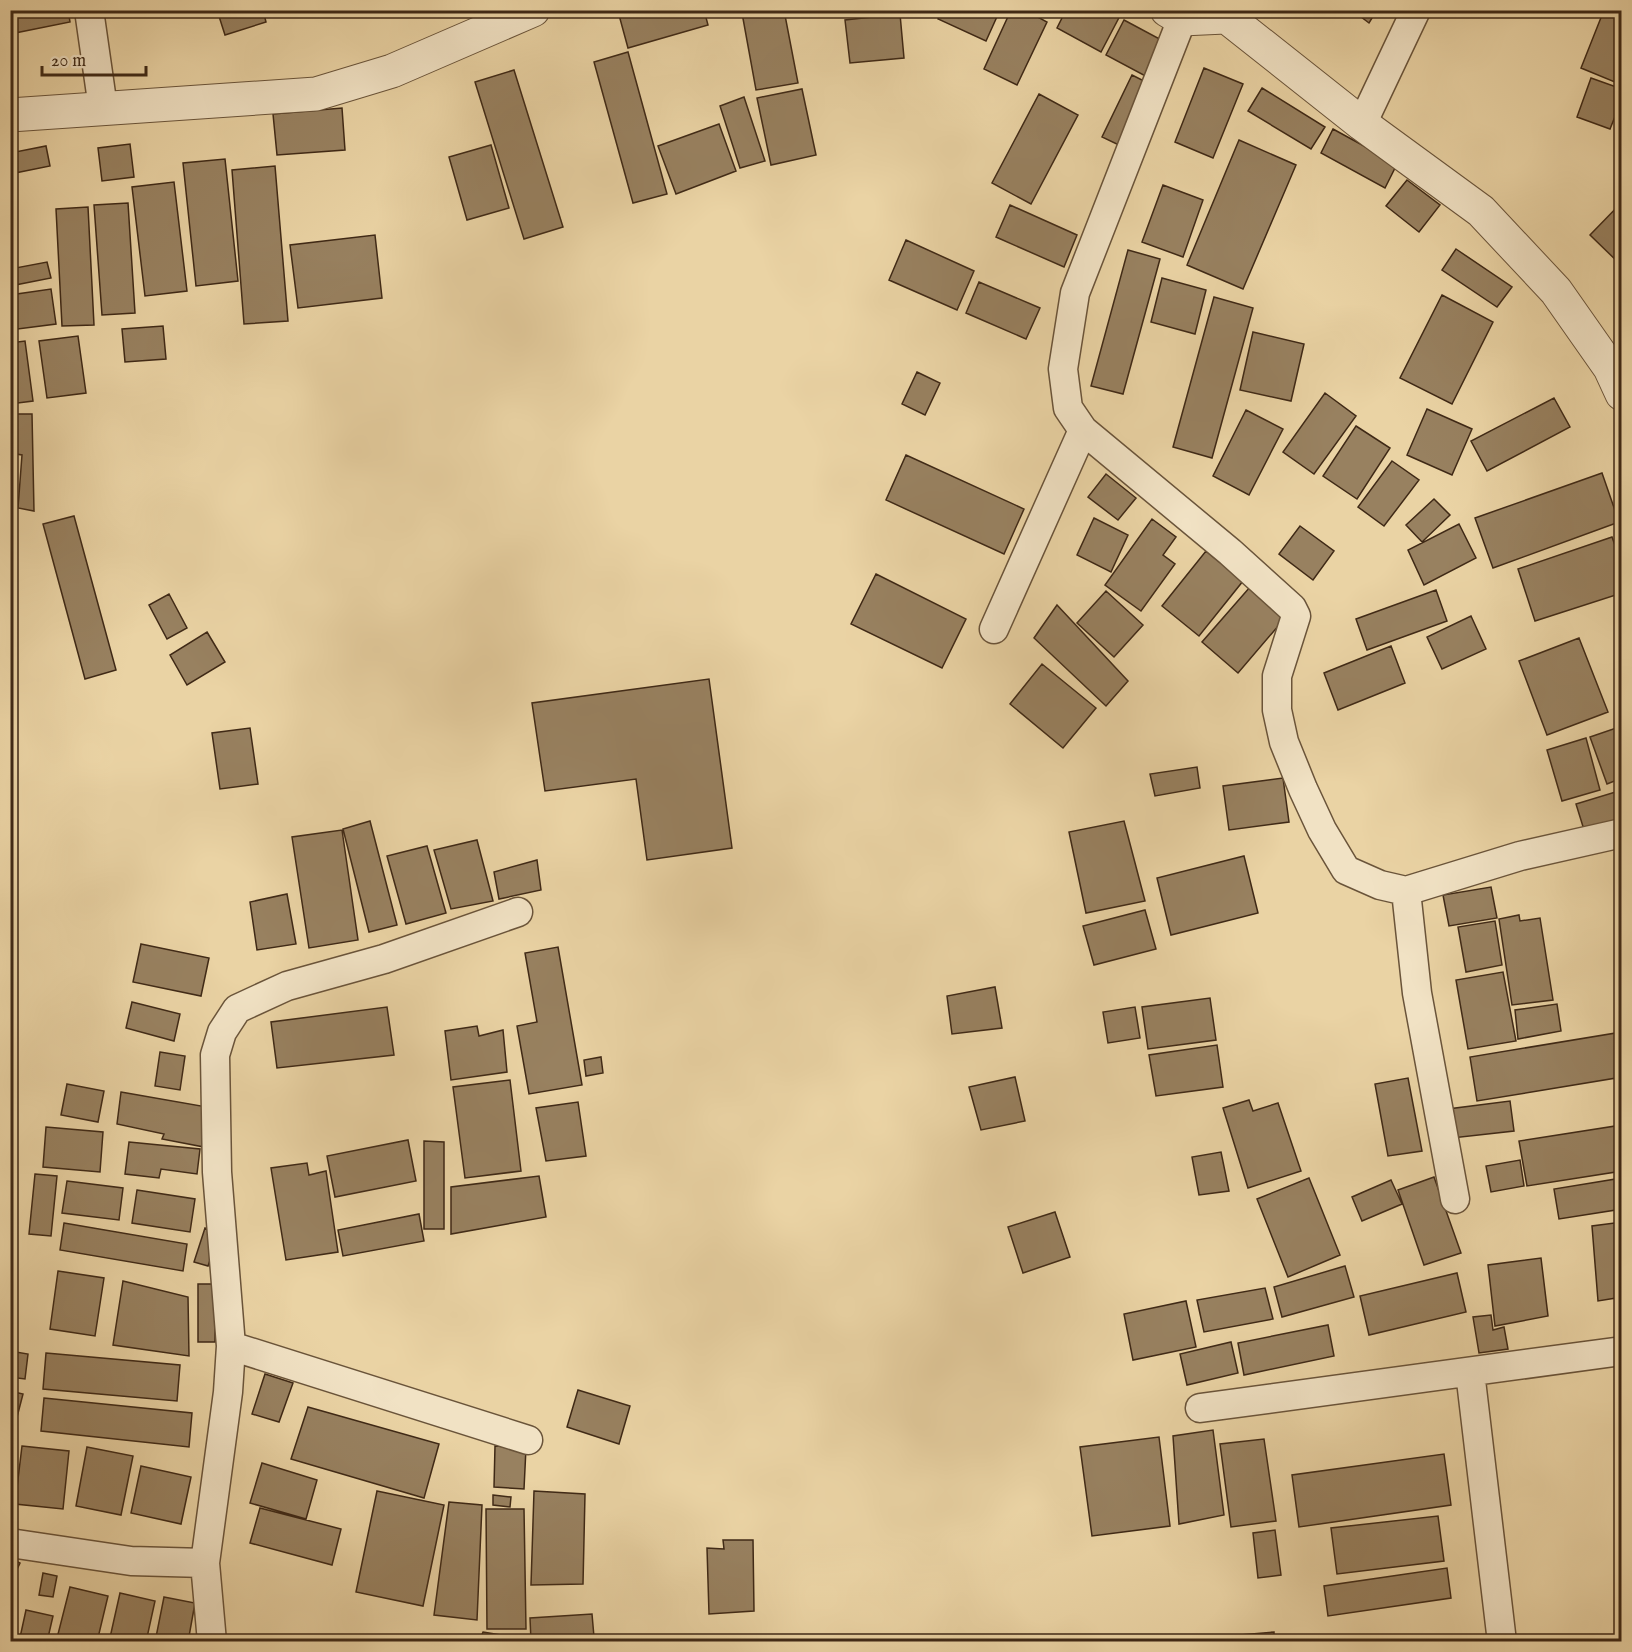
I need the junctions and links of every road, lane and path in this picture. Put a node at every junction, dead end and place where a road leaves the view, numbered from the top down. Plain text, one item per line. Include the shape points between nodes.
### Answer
1 (89, 10) edge
2 (532, 10) edge
3 (1416, 10) edge
4 (1221, 14) edge
5 (1175, 15) edge
6 (103, 108) junction
7 (10, 115) edge
8 (1362, 124) junction
9 (1618, 374) edge
10 (1083, 430) junction
11 (994, 629) dead end
12 (1622, 833) edge
13 (1406, 891) junction
14 (518, 912) dead end
15 (1455, 1199) dead end
16 (231, 1346) junction
17 (1622, 1351) edge
18 (1470, 1372) junction
19 (1200, 1408) dead end
20 (528, 1440) dead end
21 (10, 1543) edge
22 (205, 1563) junction
23 (212, 1641) edge
24 (1502, 1641) edge

1 - 6 street
2 - 6 street via 392,70 316,94
3 - 8 street
4 - 5 street
4 - 8 street
5 - 10 street via 1075,293 1063,369 1068,408
6 - 7 street
8 - 9 street via 1480,211 1556,291
10 - 11 street
10 - 13 street via 1292,608 1296,616 1277,676 1276,710 1299,780 1322,831 1346,870
12 - 13 street via 1520,856
13 - 15 street via 1417,993
14 - 16 street via 384,959 288,986 237,1009 232,1016 215,1056 217,1172
16 - 20 street
16 - 22 street
17 - 18 street
18 - 19 street
18 - 24 street
21 - 22 street via 131,1562
22 - 23 street

